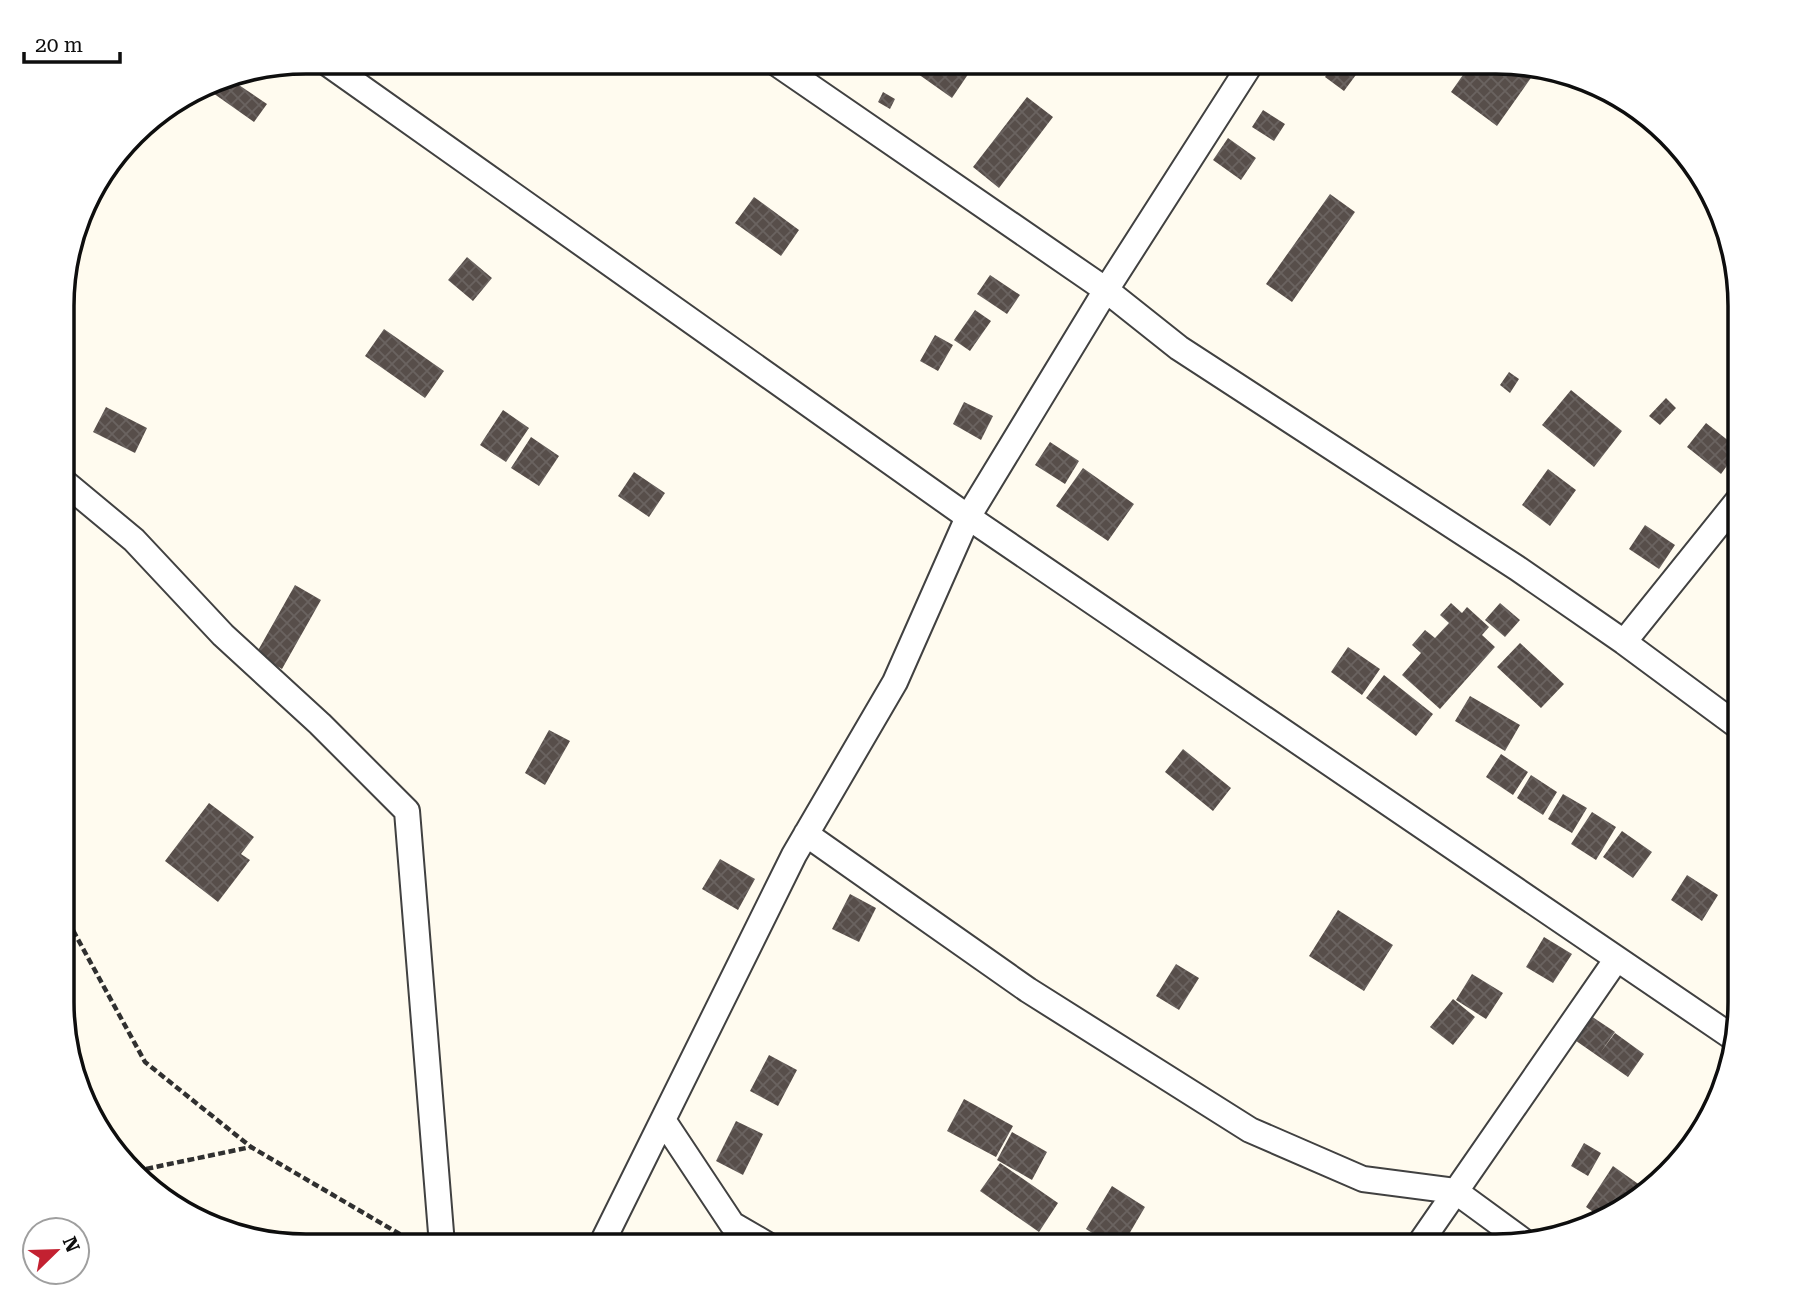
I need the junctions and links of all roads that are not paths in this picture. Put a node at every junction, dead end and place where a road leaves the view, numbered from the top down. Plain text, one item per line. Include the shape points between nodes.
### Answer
1 (342, 74) edge
2 (792, 74) edge
3 (1244, 74) edge
4 (1107, 290) junction
5 (74, 490) edge
6 (1727, 514) edge
7 (968, 517) junction
8 (1624, 642) junction
9 (1727, 718) edge
10 (806, 834) junction
11 (1616, 960) junction
12 (1725, 1032) edge
13 (663, 1120) junction
14 (1455, 1191) junction
15 (441, 1233) edge
16 (607, 1233) edge
17 (748, 1233) edge
18 (1512, 1233) edge
19 (1426, 1234) edge

1 - 7 street
2 - 4 street
3 - 4 street
4 - 7 street
4 - 8 street via 1179,348
5 - 15 street via 135,540 223,635 407,811
6 - 8 street
7 - 10 street via 895,682
7 - 11 street
8 - 9 street
10 - 13 street
10 - 14 street via 1028,990 1250,1130 1363,1180
11 - 12 street
11 - 14 street
13 - 16 street
13 - 17 street via 732,1224
14 - 18 street
14 - 19 street

